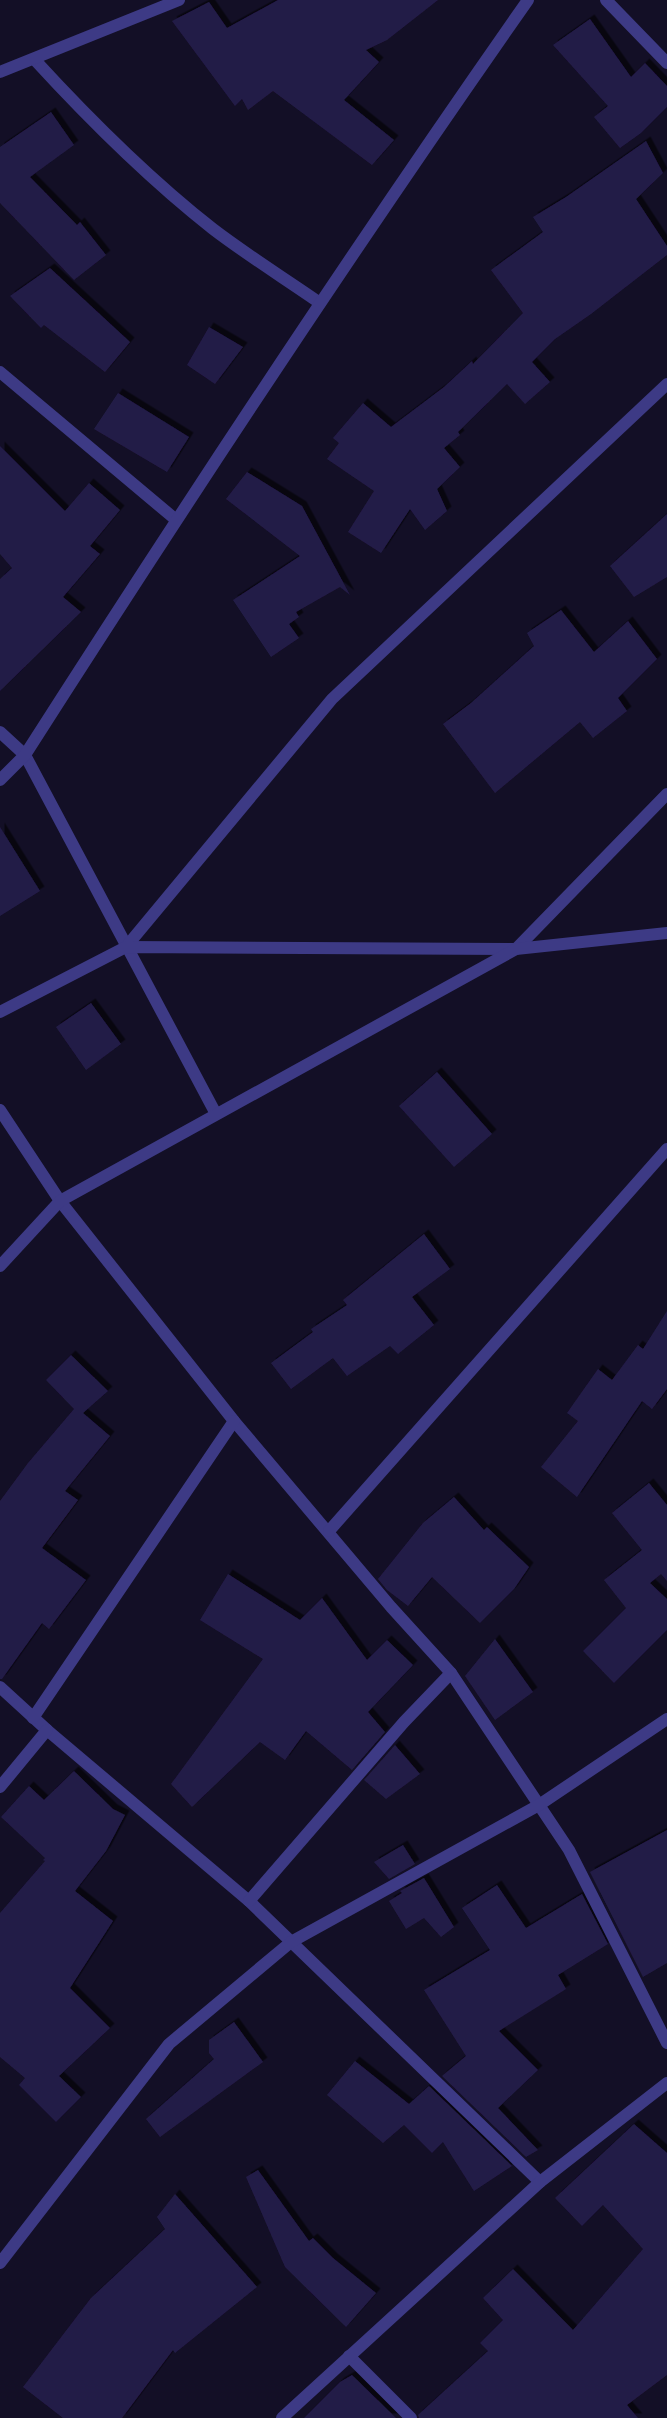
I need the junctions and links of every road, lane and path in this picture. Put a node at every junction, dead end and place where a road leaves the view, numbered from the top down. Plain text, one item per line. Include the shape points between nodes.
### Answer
1 (179, 0) edge
2 (528, 0) edge
3 (606, 0) edge
4 (34, 59) junction
5 (667, 63) edge
6 (0, 72) edge
7 (320, 303) junction
8 (0, 372) edge
9 (667, 384) edge
10 (175, 519) junction
11 (0, 732) edge
12 (25, 755) junction
13 (0, 780) edge
14 (667, 794) edge
15 (667, 933) edge
16 (126, 947) junction
17 (516, 949) junction
18 (0, 1012) edge
19 (0, 1110) edge
20 (216, 1114) junction
21 (667, 1149) edge
22 (60, 1201) junction
23 (0, 1266) edge
24 (234, 1421) junction
25 (329, 1531) junction
26 (451, 1674) junction
27 (0, 1687) edge
28 (33, 1718) junction
29 (667, 1719) edge
30 (47, 1730) junction
31 (0, 1787) edge
32 (539, 1805) junction
33 (249, 1901) junction
34 (291, 1942) junction
35 (667, 2043) edge
36 (667, 2083) edge
37 (540, 2182) junction
38 (0, 2263) edge
39 (349, 2356) junction
40 (282, 2418) edge
41 (410, 2418) edge

1 - 4 street
2 - 7 street
3 - 5 street
4 - 6 street
4 - 7 street via 77,106 148,173 214,229
7 - 10 street
8 - 10 street
9 - 16 street via 332,699
10 - 12 street
11 - 12 street
12 - 13 street
12 - 16 street
14 - 17 street
15 - 17 street
16 - 17 street
16 - 18 street
16 - 20 street
17 - 20 street
19 - 22 street
20 - 22 street
21 - 25 street
22 - 23 street
22 - 24 street
24 - 25 street
24 - 28 street
25 - 26 street
26 - 32 street
26 - 33 street via 404,1722
27 - 28 street
28 - 30 street
29 - 32 street
30 - 31 street
30 - 33 street
32 - 34 street
32 - 35 street via 569,1850
33 - 34 street
34 - 37 street
34 - 38 street via 169,2044
36 - 37 street
37 - 39 street
39 - 40 street
39 - 41 street

